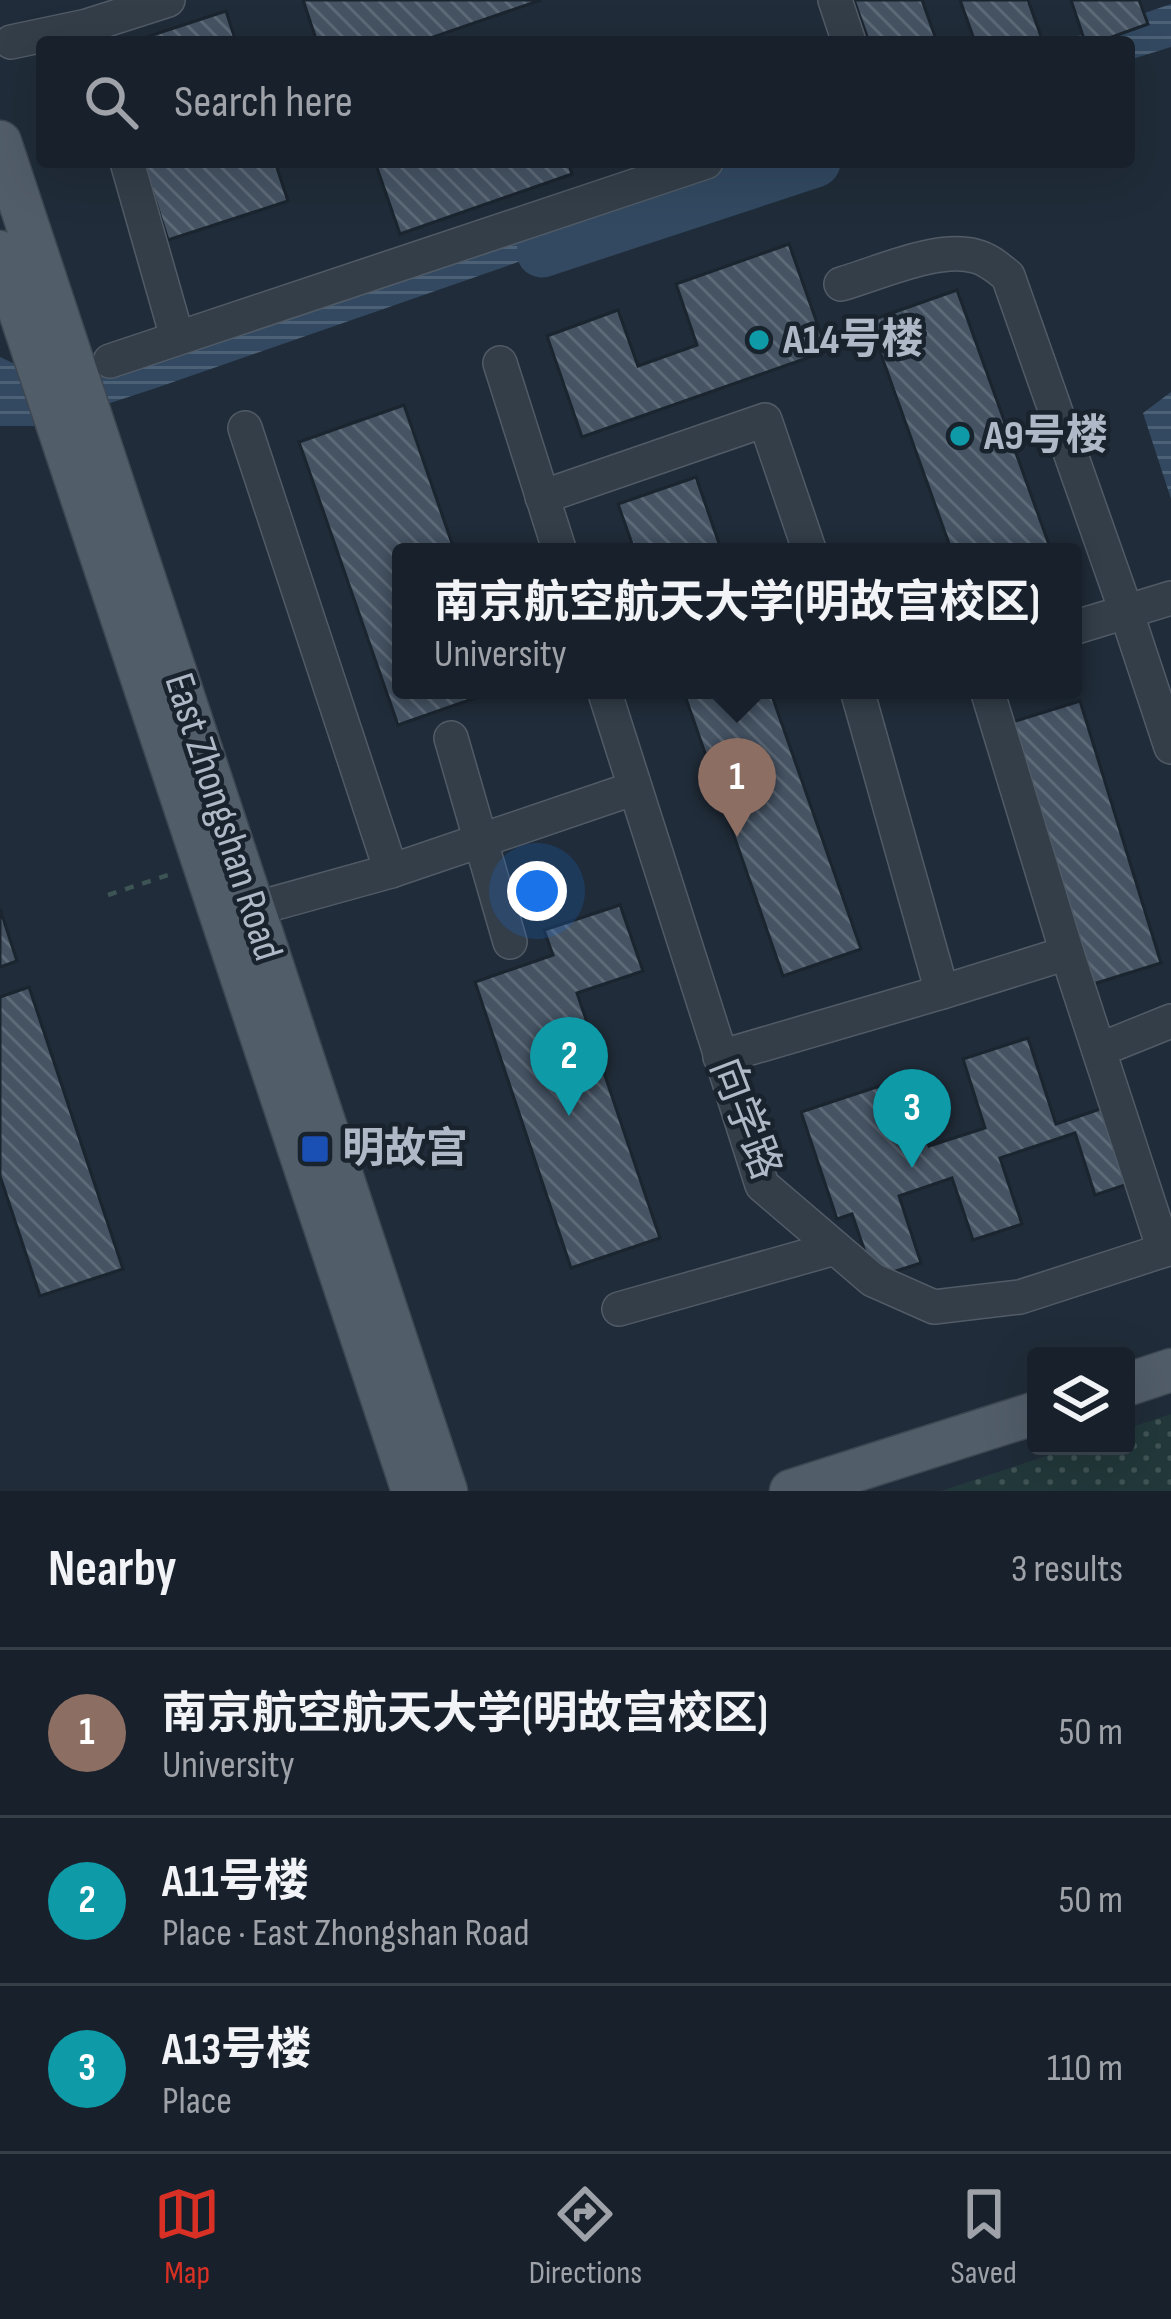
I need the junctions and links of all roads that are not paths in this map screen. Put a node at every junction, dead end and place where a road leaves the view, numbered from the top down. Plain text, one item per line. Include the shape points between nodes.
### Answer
1 (168, 0) edge
2 (835, 0) edge
3 (86, 23) edge
4 (847, 36) edge
5 (11, 42) dead end
6 (0, 142) edge
7 (129, 168) edge
8 (688, 168) edge
9 (0, 252) edge
10 (842, 284) dead end
11 (177, 337) junction
12 (110, 361) dead end
13 (500, 363) dead end
14 (245, 428) dead end
15 (542, 497) junction
16 (557, 543) edge
17 (807, 543) edge
18 (1171, 598) edge
19 (1126, 611) junction
20 (1082, 625) edge
21 (607, 699) edge
22 (861, 699) edge
23 (990, 699) edge
24 (451, 739) dead end
25 (1171, 747) edge
26 (635, 788) junction
27 (480, 841) junction
28 (391, 871) junction
29 (254, 909) junction
30 (510, 942) dead end
31 (1067, 953) junction
32 (942, 992) junction
33 (1171, 1021) edge
34 (1099, 1050) junction
35 (720, 1057) junction
36 (835, 1248) junction
37 (1168, 1249) edge
38 (619, 1309) dead end
39 (1171, 1370) edge
40 (1135, 1381) edge
41 (1027, 1417) edge
42 (413, 1491) edge
43 (446, 1491) edge
44 (790, 1491) edge

1 - 3 lane
2 - 4 lane
3 - 5 lane
6 - 29 main road, East Zhongshan Road
7 - 11 lane
8 - 11 lane
9 - 42 main road, East Zhongshan Road
10 - 19 lane via 944,253 988,260 1008,276
11 - 12 lane
13 - 15 lane
14 - 28 lane
15 - 16 lane
15 - 17 lane via 765,420
18 - 19 lane
19 - 20 lane
19 - 25 lane
21 - 26 lane, 向学路
22 - 32 lane
23 - 31 lane
24 - 27 lane
26 - 27 lane
26 - 35 lane, 向学路
27 - 28 lane
27 - 30 lane
28 - 29 lane
29 - 43 main road, East Zhongshan Road
31 - 32 lane
31 - 34 lane
32 - 35 lane
33 - 34 lane
34 - 37 lane
35 - 36 lane, 向学路 via 762,1185
36 - 37 lane, 向学路 via 873,1280 934,1306 1020,1298
36 - 38 lane
39 - 40 main road
41 - 44 main road

